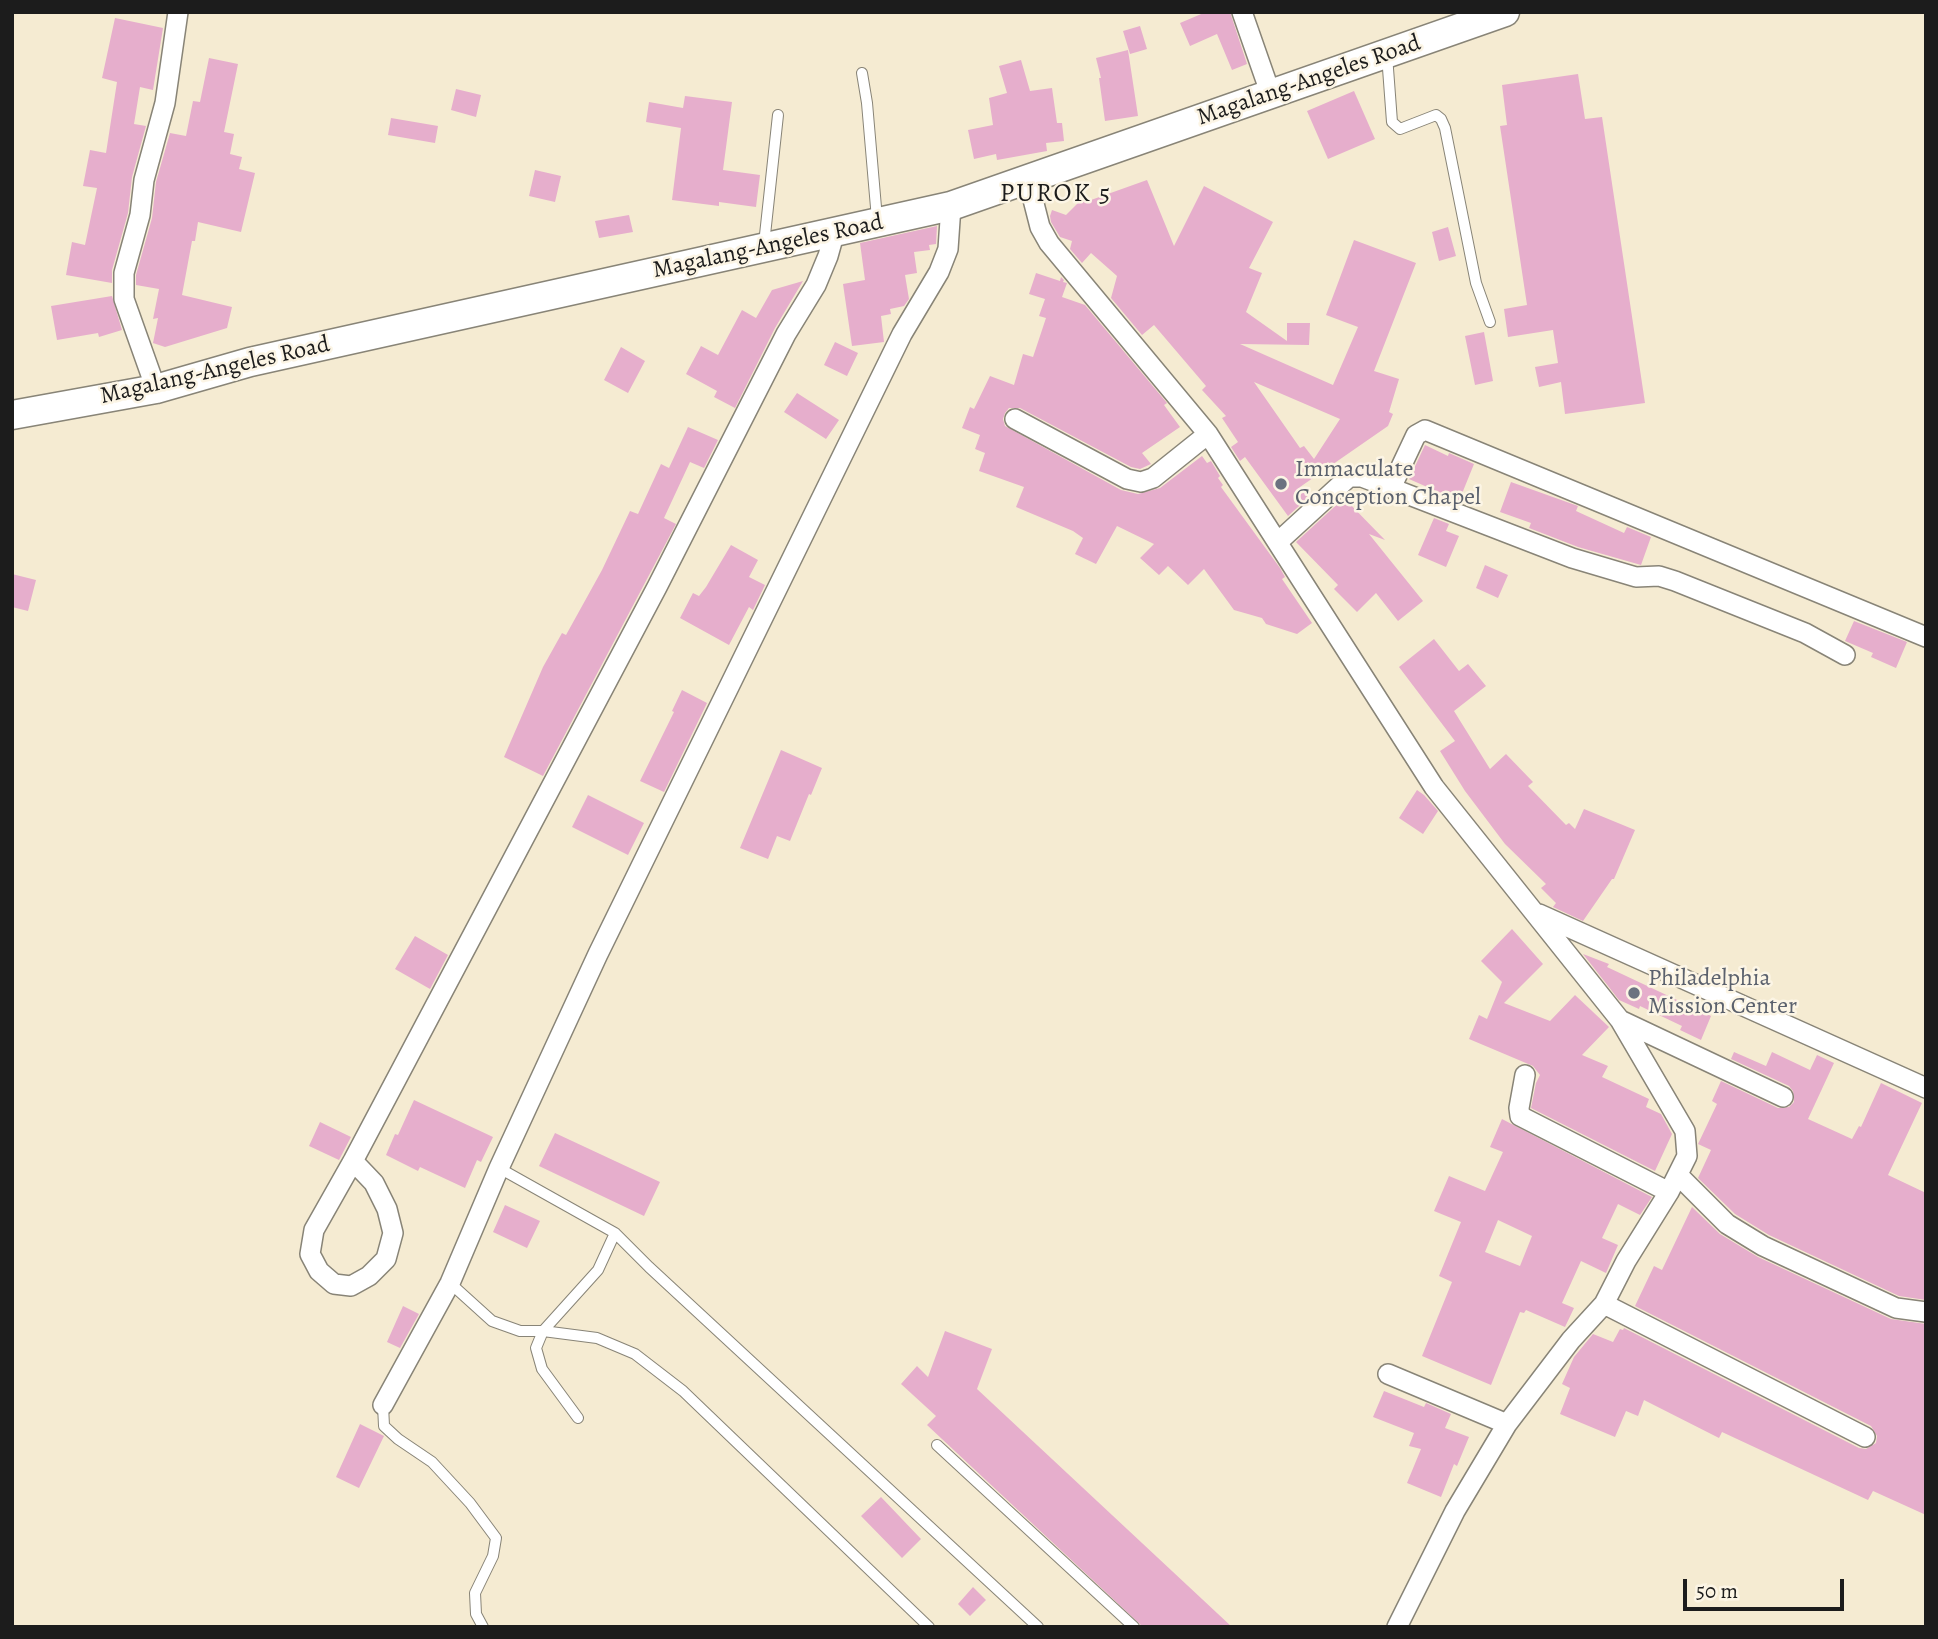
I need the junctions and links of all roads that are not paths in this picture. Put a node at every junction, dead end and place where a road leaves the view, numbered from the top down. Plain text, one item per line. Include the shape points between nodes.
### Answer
1 (178, 12) edge
2 (1242, 12) edge
3 (1490, 14) edge
4 (1387, 54) junction
5 (862, 73) dead end
6 (1271, 94) junction
7 (778, 115) dead end
8 (1028, 180) junction
9 (951, 206) junction
10 (877, 223) junction
11 (835, 231) junction
12 (764, 248) junction
13 (1490, 322) dead end
14 (156, 389) junction
15 (12, 415) edge
16 (1015, 419) dead end
17 (1208, 435) junction
18 (1391, 488) junction
19 (1278, 542) junction
20 (1926, 637) edge
21 (1845, 655) dead end
22 (1534, 912) junction
23 (1620, 1020) junction
24 (1525, 1075) dead end
25 (1926, 1088) edge
26 (1783, 1097) dead end
27 (353, 1161) junction
28 (499, 1168) junction
29 (1674, 1183) junction
30 (615, 1233) junction
31 (450, 1283) junction
32 (1604, 1304) junction
33 (1926, 1312) edge
34 (542, 1331) junction
35 (1388, 1374) dead end
36 (383, 1405) joint
37 (578, 1418) dead end
38 (1507, 1424) junction
39 (1865, 1437) dead end
40 (937, 1445) dead end
41 (483, 1627) edge
42 (929, 1627) edge
43 (1038, 1627) edge
44 (1134, 1627) edge
45 (1397, 1627) edge

1 - 14 street via 165,103 124,273 124,299
2 - 6 street
3 - 4 main road, Magalang-Angeles Road
4 - 6 main road, Magalang-Angeles Road
4 - 13 lane via 1392,122 1400,129 1436,115 1445,128 1476,283
5 - 10 lane
6 - 8 main road, Magalang-Angeles Road
7 - 12 lane
8 - 9 main road, Magalang-Angeles Road
8 - 17 street via 1049,243
9 - 10 main road, Magalang-Angeles Road
9 - 28 street via 948,249 939,272 902,334 598,954
10 - 11 main road, Magalang-Angeles Road
11 - 12 main road, Magalang-Angeles Road
11 - 27 street via 816,285 786,334
12 - 14 main road, Magalang-Angeles Road via 263,359
14 - 15 main road, Magalang-Angeles Road
16 - 17 street via 1127,480 1140,482 1153,478
17 - 19 street
18 - 19 street via 1349,477
18 - 20 street via 1416,435 1425,430
18 - 21 street via 1572,558 1636,577 1675,581 1805,633
19 - 22 street via 1434,786
22 - 23 street
22 - 25 street
23 - 26 street
23 - 29 street via 1685,1131 1687,1156
24 - 29 street via 1520,1116
27 - 27 street via 374,1183 393,1233 386,1259 351,1286 334,1284 319,1271 310,1254 314,1230
28 - 30 lane
28 - 31 street
29 - 32 street
29 - 33 street via 1763,1246 1896,1308
30 - 34 lane via 598,1270
30 - 43 lane
31 - 34 lane via 492,1321 520,1331
31 - 36 street
32 - 38 street
32 - 39 street
34 - 37 lane via 536,1348 542,1368
34 - 42 lane via 597,1338 645,1361 683,1391
35 - 38 street
36 - 41 lane via 384,1426 432,1462 496,1538 493,1556 475,1592 476,1614
38 - 45 street via 1455,1511
40 - 44 lane

